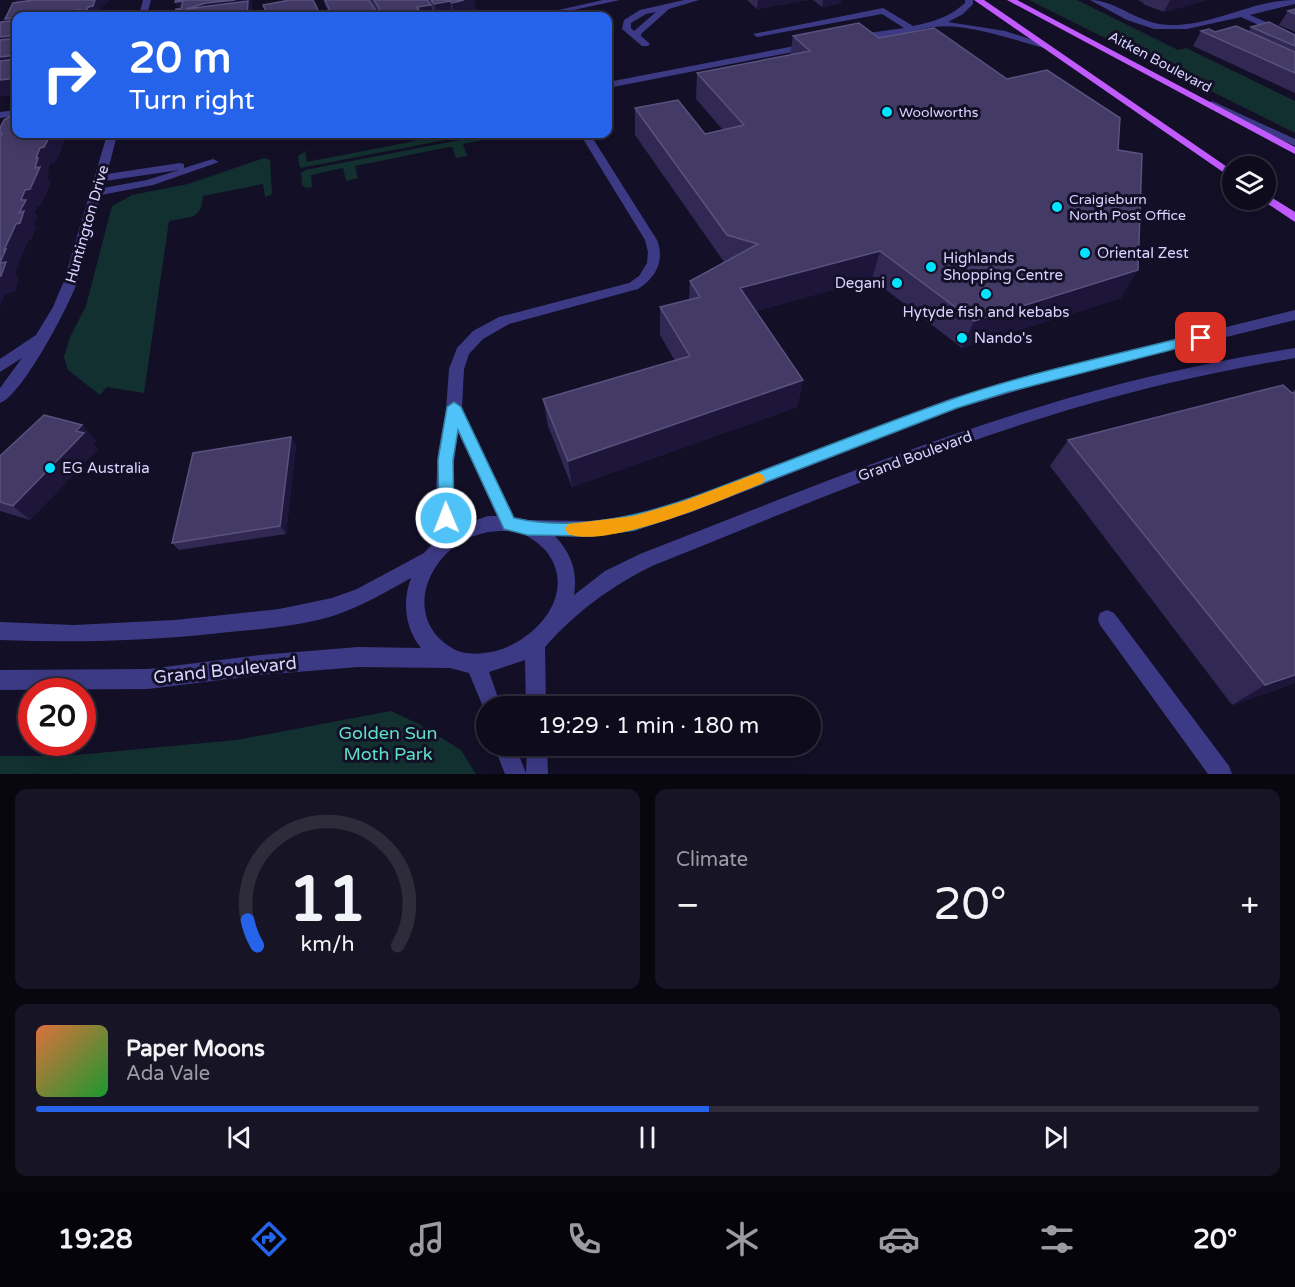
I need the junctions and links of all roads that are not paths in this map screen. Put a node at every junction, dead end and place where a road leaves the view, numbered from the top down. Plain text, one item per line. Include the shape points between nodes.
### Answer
1 (616, 0) edge
2 (695, 0) edge
3 (969, 0) edge
4 (978, 0) edge
5 (1011, 0) edge
6 (1094, 0) edge
7 (1295, 1) edge
8 (671, 5) junction
9 (556, 12) edge
10 (1239, 13) junction
11 (934, 24) junction
12 (910, 28) junction
13 (757, 34) dead end
14 (636, 38) junction
15 (1295, 38) edge
16 (842, 40) edge
17 (645, 44) dead end
18 (820, 45) edge
19 (1044, 45) junction
20 (612, 84) edge
21 (1191, 94) junction
22 (111, 138) edge
23 (587, 138) edge
24 (1295, 143) edge
25 (1295, 152) edge
26 (1222, 168) edge
27 (100, 178) junction
28 (95, 193) junction
29 (1276, 205) edge
30 (1295, 218) edge
31 (1295, 315) edge
32 (40, 338) junction
33 (1295, 353) edge
34 (0, 367) edge
35 (0, 397) edge
36 (454, 407) junction
37 (509, 524) junction
38 (527, 528) junction
39 (447, 542) junction
40 (428, 560) junction
41 (558, 619) junction
42 (1107, 619) dead end
43 (0, 630) edge
44 (535, 646) junction
45 (450, 658) junction
46 (476, 664) junction
47 (0, 680) edge
48 (487, 696) edge
49 (536, 696) edge
50 (510, 756) edge
51 (537, 756) edge
52 (516, 774) edge
53 (537, 774) edge
54 (1221, 774) edge

1 - 9 street
2 - 8 street
3 - 11 street via 965,9
4 - 19 main road
5 - 21 main road, Aitken Boulevard
6 - 10 street via 1140,22 1165,28 1186,27
7 - 10 street
8 - 14 street via 659,12
8 - 14 street via 643,12 627,22 626,29
10 - 15 street
11 - 12 street
11 - 19 street via 973,26
12 - 13 street via 879,8
12 - 16 street
14 - 17 street
18 - 20 street
19 - 26 main road
21 - 24 street
21 - 25 main road, Aitken Boulevard
22 - 27 street, Huntington Drive
23 - 36 street via 651,240 656,250 655,261 638,283 518,317 476,336 462,351 456,367
27 - 28 street, Huntington Drive
27 - 28 street via 213,162 149,183
28 - 32 street, Huntington Drive via 71,281
29 - 30 main road
31 - 38 street via 1008,387 634,523 590,529
32 - 34 street, Huntington Drive
32 - 35 street, Huntington Drive via 12,385
33 - 41 street, Grand Boulevard via 1180,375 977,433 646,560 611,577
36 - 37 street
36 - 39 street via 446,460
37 - 38 street
37 - 39 street via 466,530
38 - 41 street via 546,538 559,554 566,574 566,596
39 - 40 street
40 - 43 street via 363,595 332,607 279,618 85,634
40 - 45 street via 415,593 418,626 430,645
41 - 44 street
42 - 54 street
44 - 46 street via 503,661
44 - 49 street
45 - 46 street
45 - 47 street, Grand Boulevard via 358,657 148,679
46 - 48 street
50 - 52 street
51 - 53 street

